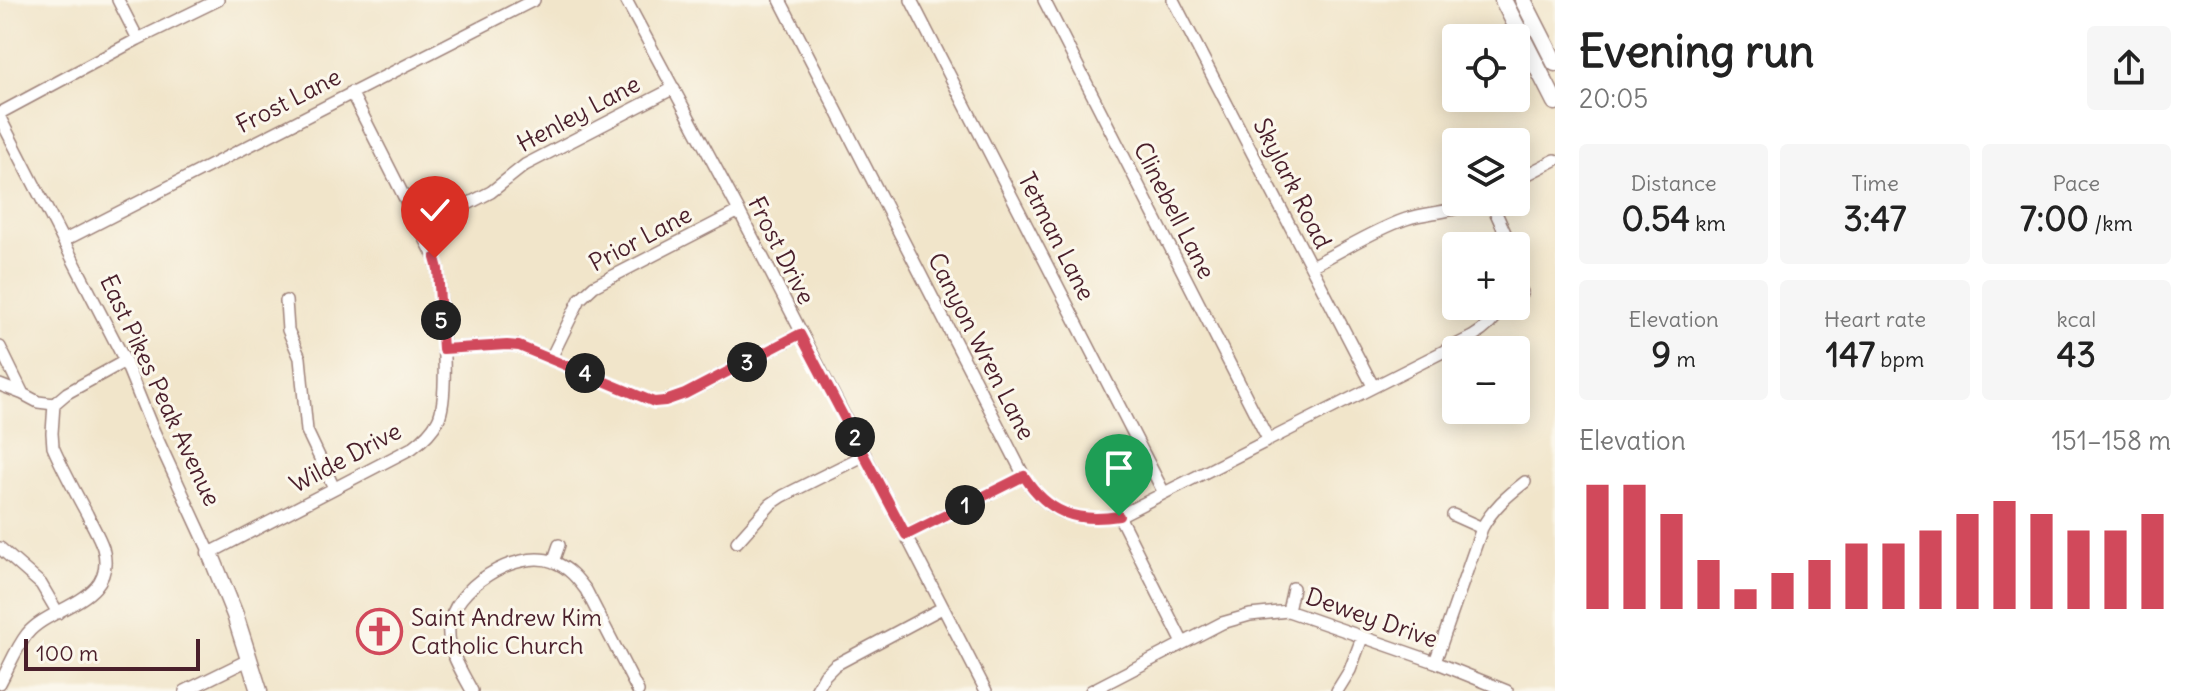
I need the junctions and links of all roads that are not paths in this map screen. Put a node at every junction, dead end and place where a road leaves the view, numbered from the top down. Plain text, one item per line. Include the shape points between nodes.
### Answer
1 (118, 0) edge
2 (218, 0) edge
3 (534, 0) edge
4 (626, 0) edge
5 (780, 0) edge
6 (911, 0) edge
7 (1044, 0) edge
8 (1173, 0) edge
9 (1503, 0) edge
10 (1523, 0) edge
11 (138, 39) junction
12 (1555, 63) edge
13 (674, 88) junction
14 (351, 92) junction
15 (1555, 102) edge
16 (0, 116) edge
17 (1555, 160) edge
18 (1530, 173) edge
19 (739, 211) junction
20 (1442, 212) edge
21 (421, 228) junction
22 (63, 241) junction
23 (1311, 266) junction
24 (286, 301) dead end
25 (1494, 320) edge
26 (800, 334) junction
27 (0, 347) edge
28 (443, 349) junction
29 (551, 358) junction
30 (125, 361) junction
31 (0, 385) edge
32 (1373, 386) junction
33 (23, 394) junction
34 (54, 404) junction
35 (1268, 439) junction
36 (865, 455) junction
37 (1024, 476) junction
38 (1525, 482) dead end
39 (334, 488) junction
40 (1164, 493) junction
41 (1453, 515) dead end
42 (1119, 516) junction
43 (1482, 528) junction
44 (906, 535) junction
45 (737, 542) dead end
46 (559, 545) dead end
47 (0, 548) edge
48 (210, 553) junction
49 (553, 562) junction
50 (1293, 588) dead end
51 (942, 608) junction
52 (1288, 611) junction
53 (58, 613) junction
54 (1362, 638) junction
55 (1183, 643) junction
56 (250, 659) junction
57 (1435, 662) junction
58 (2, 677) edge
59 (185, 691) edge
60 (259, 691) edge
61 (472, 691) edge
62 (638, 691) edge
63 (816, 691) edge
64 (986, 691) edge
65 (1091, 691) edge
66 (1337, 691) edge
67 (1507, 691) edge

1 - 11 street
2 - 11 street
3 - 14 street, Frost Lane
4 - 13 street, Frost Drive
5 - 37 street, Canyon Wren Lane
6 - 40 street, Tetman Lane
7 - 35 street, Clinebell Lane
8 - 23 street, Skylark Road
9 - 15 main road
10 - 12 main road
11 - 16 street
13 - 19 street, Frost Drive
13 - 21 street, Henley Lane via 525,165 491,192
14 - 21 street, Wilde Drive
14 - 22 street, Frost Lane
16 - 22 street, East Pikes Peak Avenue
17 - 18 street
19 - 26 street, Frost Drive
19 - 29 street, Prior Lane via 586,292
20 - 23 street via 1398,222
21 - 28 street, Wilde Drive via 438,269
22 - 30 street, East Pikes Peak Avenue
23 - 32 street, Skylark Road
24 - 39 street via 288,330 300,358 307,431
25 - 32 street, Canyon Wren Lane via 1472,337
26 - 29 street via 665,401 643,399
26 - 36 street, Frost Drive
27 - 33 street
28 - 29 street via 507,345
28 - 39 street, Wilde Drive via 444,397 438,420 424,440
30 - 34 street
30 - 48 street, East Pikes Peak Avenue
31 - 33 street
32 - 35 street, Canyon Wren Lane
33 - 34 street
34 - 53 street via 53,447 103,549 109,576
35 - 40 street, Canyon Wren Lane
36 - 44 street, Frost Drive
36 - 45 street via 771,504
37 - 42 street, Canyon Wren Lane via 1044,501 1071,520
37 - 44 street
38 - 43 street via 1499,503
39 - 48 street, Wilde Drive
40 - 42 street, Canyon Wren Lane
41 - 43 street
42 - 55 street
43 - 57 street
44 - 51 street, Frost Drive
46 - 49 street
47 - 53 street via 41,584
48 - 56 main road, East Pikes Peak Avenue
49 - 61 street via 524,560 465,592 451,615 449,643
49 - 62 street via 569,570 586,590
50 - 52 street
51 - 63 street via 835,665
51 - 64 street, Frost Drive
52 - 54 street, Dewey Drive
52 - 55 street, Dewey Drive via 1237,617
53 - 58 street via 27,634
54 - 57 street, Dewey Drive
54 - 66 street
55 - 65 street, Dewey Drive
56 - 59 street
56 - 60 main road, East Pikes Peak Avenue
57 - 67 street, Dewey Drive

